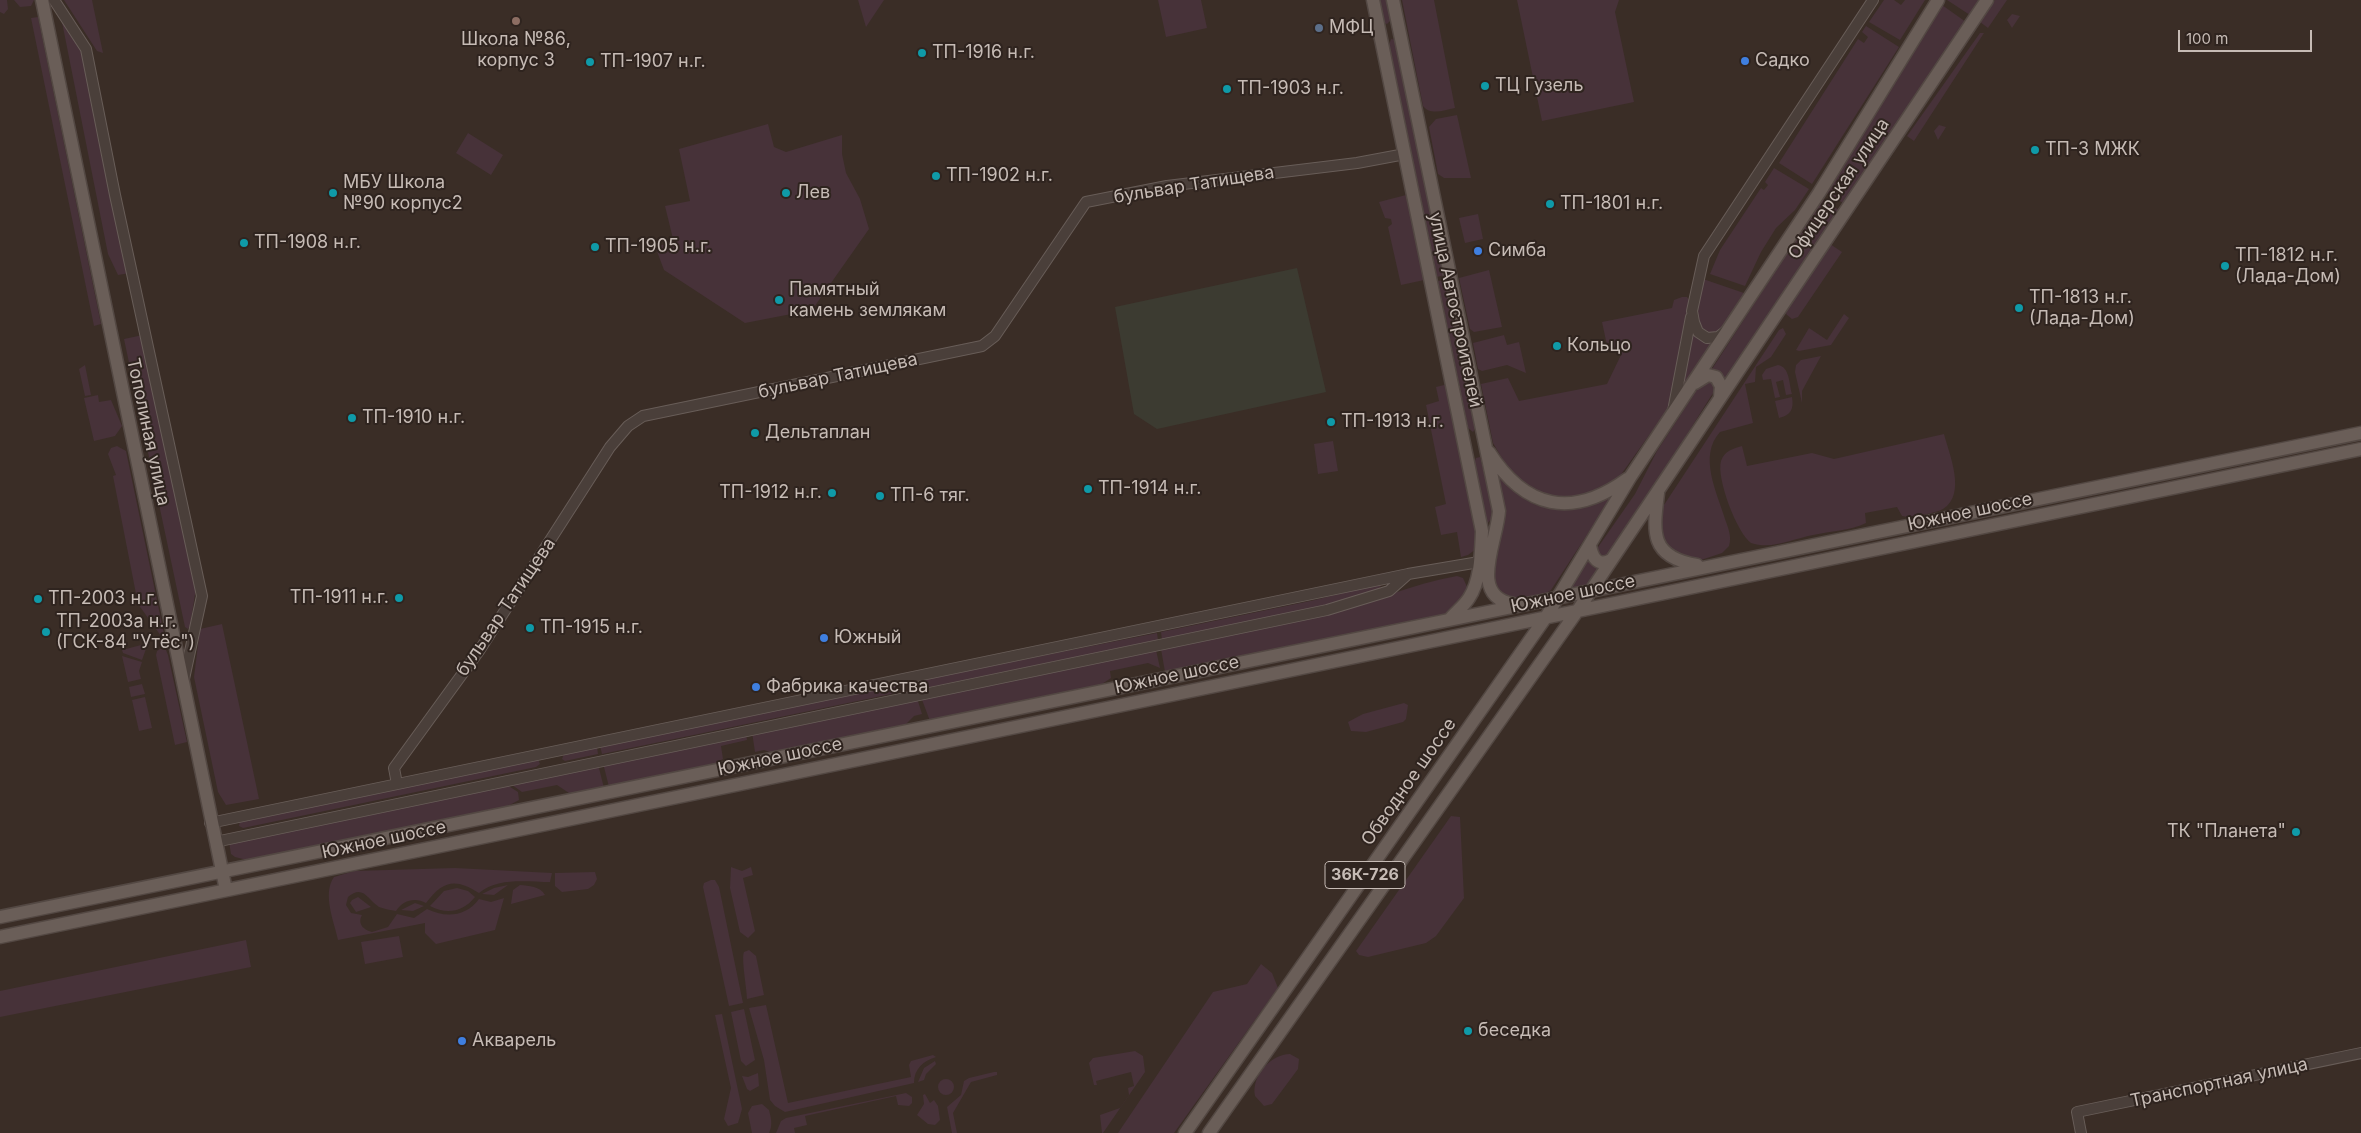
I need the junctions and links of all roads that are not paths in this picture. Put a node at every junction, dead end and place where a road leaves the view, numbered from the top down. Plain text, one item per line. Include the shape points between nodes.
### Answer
1 (42, 0) edge
2 (54, 0) edge
3 (1373, 0) edge
4 (1393, 0) edge
5 (1873, 0) edge
6 (1938, 0) edge
7 (1987, 0) edge
8 (1399, 28) junction
9 (1379, 32) junction
10 (1404, 154) junction
11 (1692, 311) junction
12 (1728, 330) junction
13 (1690, 388) junction
14 (1720, 397) junction
15 (1672, 414) junction
16 (2361, 433) edge
17 (1463, 439) junction
18 (1483, 440) junction
19 (2361, 449) edge
20 (1631, 476) junction
21 (1658, 490) junction
22 (1590, 545) junction
23 (1612, 560) junction
24 (1485, 561) junction
25 (1705, 566) junction
26 (1408, 574) junction
27 (1591, 590) junction
28 (1558, 597) junction
29 (1518, 605) junction
30 (1578, 610) junction
31 (1546, 617) junction
32 (1450, 619) junction
33 (182, 684) junction
34 (397, 784) junction
35 (210, 823) junction
36 (215, 842) junction
37 (221, 872) junction
38 (226, 890) junction
39 (0, 917) edge
40 (0, 937) edge
41 (2361, 1054) edge
42 (1185, 1133) edge
43 (1209, 1133) edge
44 (2081, 1133) edge

1 - 33 main road, Тополиная улица
2 - 33 street via 86,49 202,596
3 - 9 main road, улица Автостроителей
4 - 8 main road, улица Автостроителей
5 - 11 street, Офицерская улица via 1704,256
6 - 12 main road, Офицерская улица via 1819,193
7 - 14 main road, Офицерская улица
8 - 9 main road
8 - 18 main road, улица Автостроителей
9 - 10 main road, улица Автостроителей
10 - 17 main road, улица Автостроителей
10 - 34 street, бульвар Татищева via 1357,164 1167,186 1086,202 995,336 982,346 643,416 628,426 610,447 478,651 394,768
11 - 12 street via 1702,335 1712,338
11 - 15 street, Офицерская улица
12 - 13 main road, Офицерская улица
13 - 14 main road, Офицерская улица via 1702,377 1712,375 1719,380
13 - 15 main road, Офицерская улица
14 - 21 main road, Офицерская улица
15 - 20 main road, Офицерская улица
16 - 25 main road, Южное шоссе
17 - 18 main road
17 - 24 main road, улица Автостроителей
18 - 20 main road, улица Автостроителей via 1509,479 1523,491 1545,502 1568,504 1594,498
18 - 24 main road, улица Автостроителей via 1499,511
19 - 30 main road, Южное шоссе
20 - 22 main road, Офицерская улица
21 - 23 main road, Офицерская улица
21 - 25 main road, Офицерская улица via 1655,531 1660,546 1677,561
22 - 23 main road via 1597,561
22 - 28 main road, Офицерская улица
23 - 27 main road, Офицерская улица
24 - 26 street
24 - 29 main road, улица Автостроителей via 1490,591 1502,602
24 - 32 main road, улица Автостроителей via 1469,598
25 - 27 main road, Южное шоссе
26 - 34 street
26 - 36 street via 1389,591 1327,610
27 - 28 main road, Южное шоссе
27 - 30 main road, Офицерская улица
28 - 29 main road, Южное шоссе
28 - 31 main road, Обводное шоссе / 36К-726
29 - 32 main road, Южное шоссе
30 - 31 main road, Южное шоссе
30 - 43 main road, 36К-726
31 - 38 main road, Южное шоссе
31 - 42 main road, Обводное шоссе / 36К-726
32 - 37 main road, Южное шоссе
33 - 35 main road, Тополиная улица
34 - 35 street
35 - 36 main road, Тополиная улица
36 - 37 main road, Тополиная улица
37 - 38 main road, Тополиная улица
37 - 39 main road, Южное шоссе
38 - 40 main road, Южное шоссе
41 - 44 street, Транспортная улица via 2077,1112

